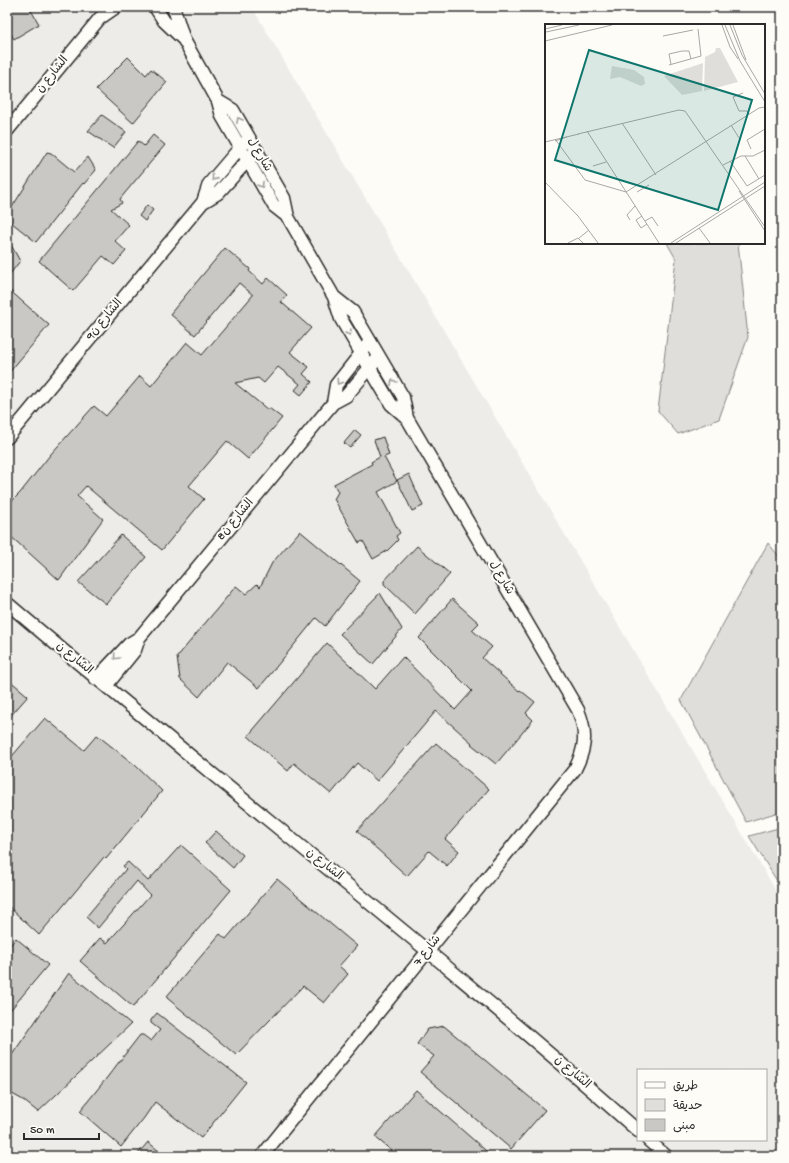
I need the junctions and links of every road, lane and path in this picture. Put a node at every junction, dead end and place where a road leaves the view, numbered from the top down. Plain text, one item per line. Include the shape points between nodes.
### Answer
1 (116, 7) edge
2 (155, 7) edge
3 (172, 7) edge
4 (101, 12) edge
5 (184, 40) junction
6 (218, 100) junction
7 (7, 131) edge
8 (249, 137) junction
9 (240, 147) junction
10 (257, 150) junction
11 (247, 160) junction
12 (203, 202) junction
13 (288, 217) junction
14 (334, 297) junction
15 (371, 342) junction
16 (361, 353) junction
17 (379, 357) junction
18 (370, 368) junction
19 (333, 403) junction
20 (407, 418) junction
21 (7, 438) edge
22 (7, 603) edge
23 (139, 638) junction
24 (96, 679) junction
25 (106, 686) junction
26 (584, 741) joint
27 (428, 950) junction
28 (637, 1130) edge
29 (649, 1141) edge
30 (262, 1156) edge
31 (666, 1156) edge

1 - 4 street, الشارع ن
2 - 5 street, شارع ل via 164,21
3 - 5 street, شارع ل
4 - 7 street, الشارع ن
5 - 6 street, شارع ل
8 -> 6 street, شارع ل via 233,110
6 - 9 street, شارع ل via 222,116
8 - 9 street, الشارع ن9
8 - 10 street, شارع ل
9 - 11 street, شارع ل
9 -> 12 street, الشارع ن9 via 209,184
10 - 11 street, الشارع ن9
10 - 13 street, شارع ل via 284,198
11 - 12 street, الشارع ن9 via 218,193
11 -> 13 street, شارع ل via 274,206
12 - 21 street, الشارع ن9
13 - 14 street, شارع ل
14 - 15 street, شارع ل via 353,312
14 -> 16 street, شارع ل via 341,319
15 - 16 street, الشارع ن8
15 - 17 street, شارع ل
16 - 18 street, شارع ل
16 -> 19 street, الشارع ن8 via 336,385
17 - 18 street, الشارع ن8
20 -> 17 street, شارع ل via 402,397
18 - 19 street, الشارع ن8 via 346,396
18 - 20 street, شارع ل via 391,404
19 - 23 street, الشارع ن8
20 - 26 street, شارع ل via 578,710 582,720
22 - 24 street, الشارع ن
23 -> 24 street, الشارع ن8 via 128,644
23 - 25 street, الشارع ن8 via 135,650
24 - 25 street, الشارع ن
25 - 27 street, الشارع ن
26 - 27 street, شارع 7 via 584,750 575,769
27 - 28 street, الشارع ن
27 - 30 street, شارع 7
29 - 31 street

